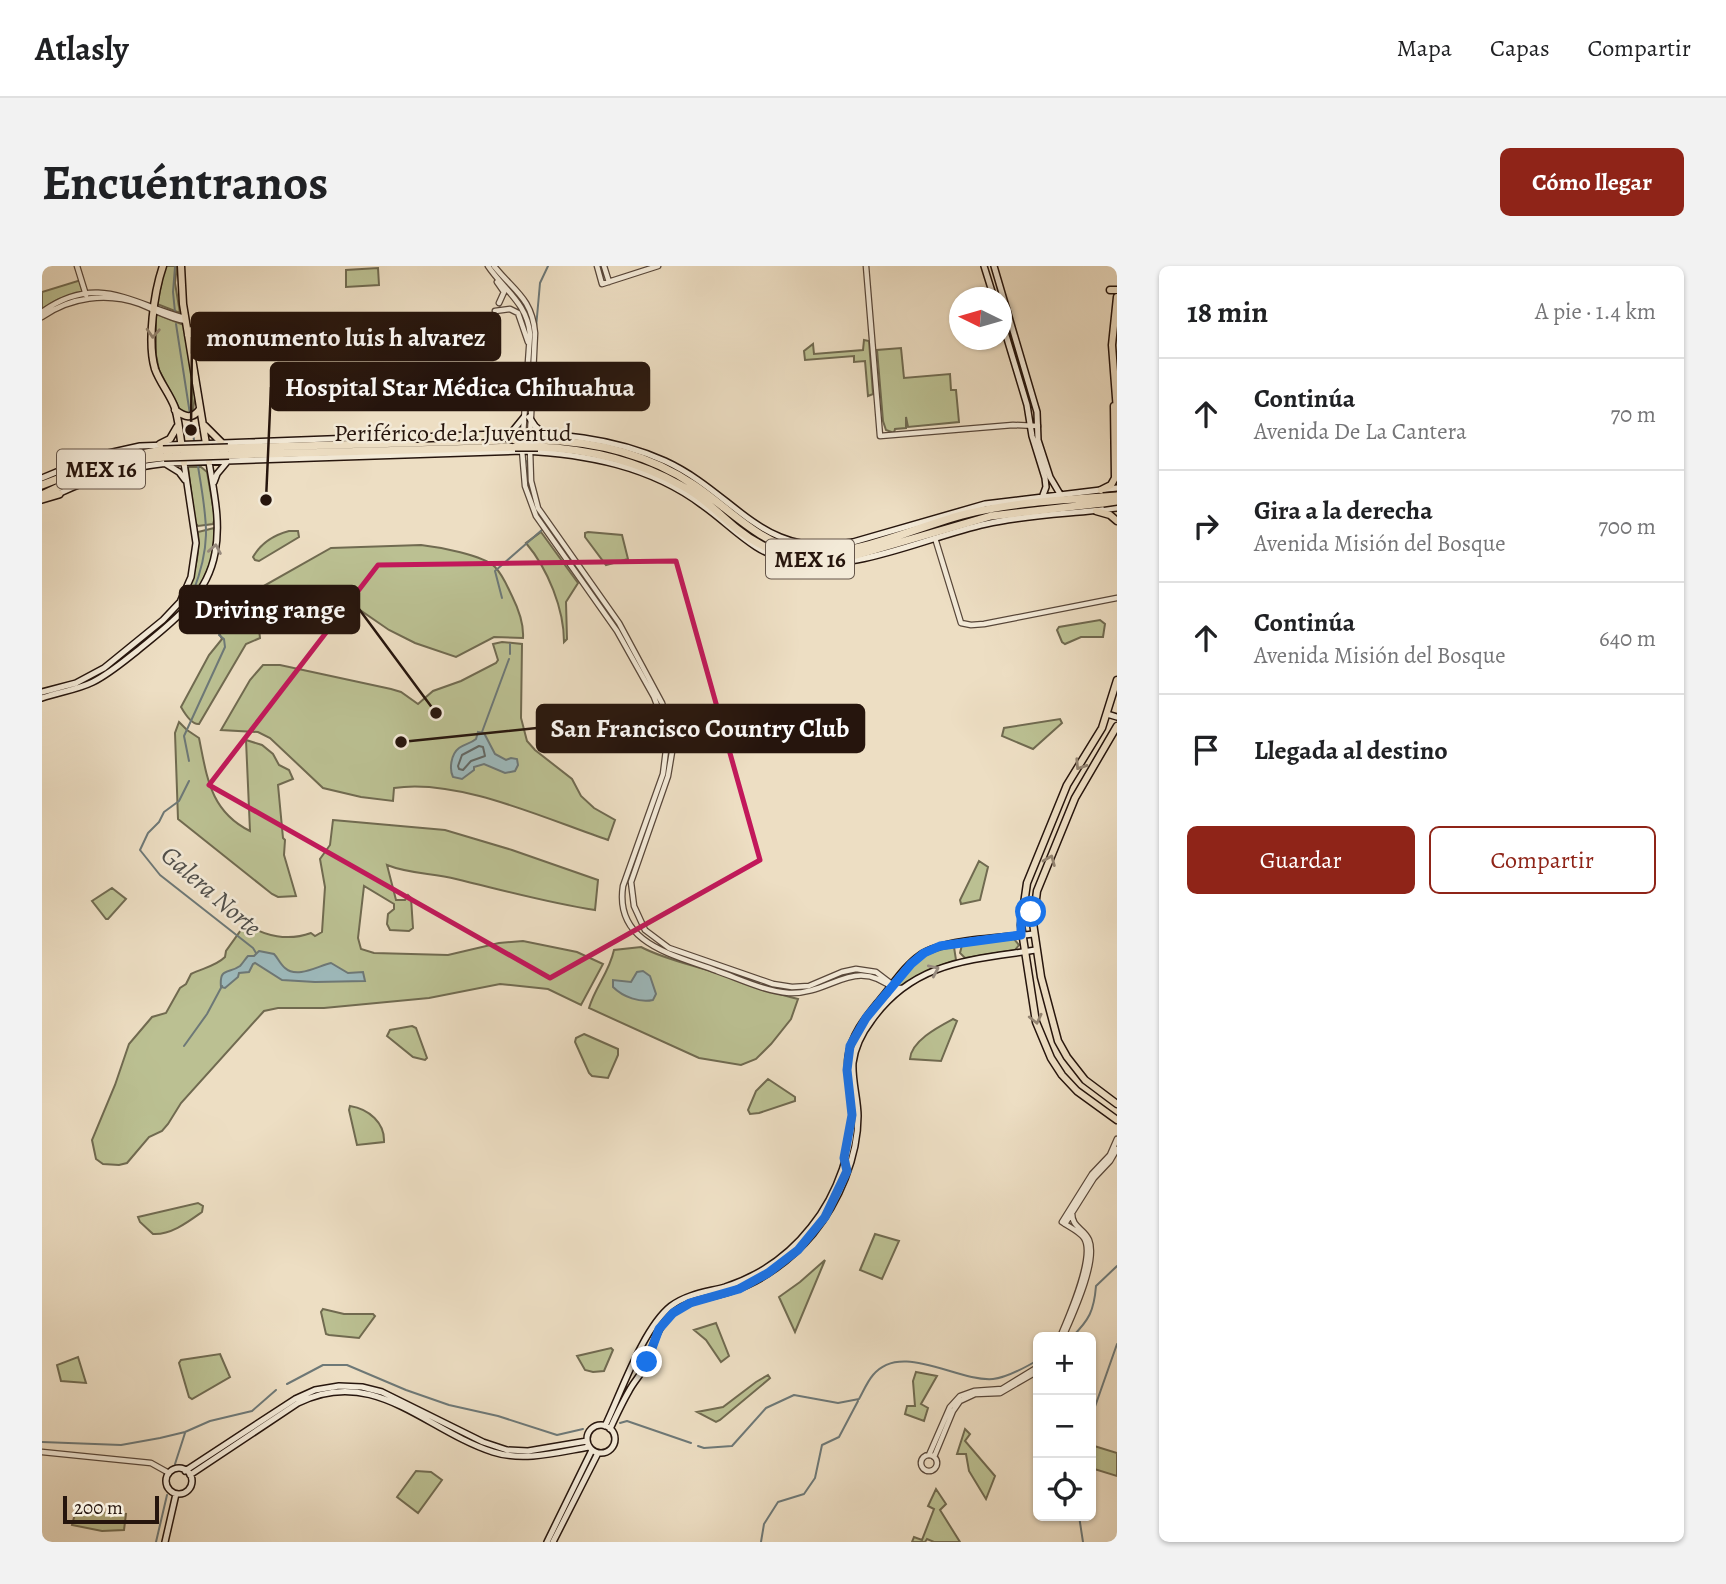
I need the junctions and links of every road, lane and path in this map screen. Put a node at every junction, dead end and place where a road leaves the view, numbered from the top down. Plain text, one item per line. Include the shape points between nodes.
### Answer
1 (77, 266) edge
2 (163, 266) edge
3 (181, 266) edge
4 (597, 266) edge
5 (604, 266) edge
6 (658, 266) edge
7 (866, 266) edge
8 (984, 266) edge
9 (994, 266) edge
10 (491, 267) edge
11 (609, 282) junction
12 (991, 287) edge
13 (86, 296) junction
14 (1117, 297) edge
15 (499, 303) dead end
16 (154, 308) junction
17 (495, 311) dead end
18 (42, 315) edge
19 (186, 320) junction
20 (200, 320) dead end
21 (188, 335) junction
22 (529, 345) junction
23 (1010, 350) edge
24 (1027, 375) junction
25 (1019, 378) junction
26 (1115, 383) edge
27 (200, 408) junction
28 (175, 410) junction
29 (1117, 411) edge
30 (527, 417) junction
31 (203, 423) junction
32 (177, 425) junction
33 (1034, 426) junction
34 (526, 433) junction
35 (545, 433) junction
36 (405, 436) joint
37 (247, 441) junction
38 (206, 442) junction
39 (221, 442) junction
40 (180, 443) junction
41 (516, 443) junction
42 (538, 443) junction
43 (407, 450) junction
44 (387, 451) junction
45 (163, 452) junction
46 (530, 452) junction
47 (228, 455) junction
48 (437, 455) junction
49 (646, 457) junction
50 (368, 458) junction
51 (209, 462) junction
52 (245, 462) junction
53 (184, 463) junction
54 (1047, 477) junction
55 (42, 482) edge
56 (187, 482) junction
57 (213, 485) junction
58 (1117, 488) edge
59 (59, 494) joint
60 (1060, 494) junction
61 (1043, 495) junction
62 (1117, 496) edge
63 (42, 498) edge
64 (1104, 498) junction
65 (997, 501) junction
66 (1117, 501) edge
67 (1117, 508) edge
68 (981, 511) junction
69 (1096, 511) junction
70 (1117, 521) edge
71 (873, 536) junction
72 (935, 538) junction
73 (893, 540) junction
74 (910, 545) junction
75 (1117, 598) edge
76 (1117, 680) edge
77 (42, 692) edge
78 (42, 698) edge
79 (1111, 711) edge
80 (1117, 718) edge
81 (1117, 726) edge
82 (1094, 743) junction
83 (1106, 748) junction
84 (641, 844) junction
85 (1021, 910) junction
86 (1034, 911) junction
87 (1034, 934) junction
88 (1021, 935) junction
89 (1036, 950) junction
90 (1024, 951) junction
91 (1041, 977) junction
92 (1028, 979) junction
93 (891, 986) junction
94 (1117, 1104) edge
95 (1117, 1120) edge
96 (1117, 1139) edge
97 (1117, 1149) edge
98 (844, 1158) junction
99 (847, 1171) junction
100 (1070, 1212) junction
101 (1080, 1233) junction
102 (1063, 1332) edge
103 (1033, 1372) edge
104 (626, 1380) junction
105 (625, 1398) junction
106 (608, 1427) junction
107 (592, 1448) junction
108 (42, 1452) edge
109 (932, 1456) dead end
110 (169, 1473) junction
111 (187, 1473) junction
112 (176, 1494) junction
113 (165, 1542) edge
114 (547, 1542) edge
115 (553, 1542) edge

1 - 13 street
2 - 16 main road
3 - 19 main road
4 - 11 street via 602,284
5 - 11 street
6 - 11 street
7 - 33 street via 880,436
8 - 12 main road
9 - 24 main road
10 - 15 street via 503,289
10 - 22 street via 525,313
10 - 30 street via 518,290 531,311 535,333
13 - 16 street via 119,295
13 - 18 street
14 - 26 main road via 1112,345
16 - 19 street
16 -> 28 main road via 154,365
17 - 22 street via 518,313
19 - 21 main road
20 - 21 main road
21 - 27 main road
22 - 30 street
23 - 25 main road
24 - 25 main road
24 - 33 main road via 1037,412
25 - 33 main road
26 - 29 main road
26 - 64 main road via 1115,478
27 - 28 main road via 190,416
27 - 31 main road
28 - 32 main road
30 - 34 street
30 - 35 main road
30 - 41 main road
31 - 38 main road
31 - 39 main road
32 - 40 main road
32 - 45 main road
33 - 54 main road
34 - 35 main road
34 - 41 main road
34 - 41 street
34 - 46 street
35 - 49 main road via 607,441
36 - 37 main road
36 - 41 highway, bridge via 497,435
37 - 39 main road
37 - 52 main road via 223,444 218,450 224,461
38 - 39 main road
38 - 40 main road
38 - 51 main road
40 - 45 main road
40 - 53 main road
41 - 42 highway, Periférico de la Juventud / MEX 16, bridge
41 - 43 highway, Periférico de la Juventud / MEX 16
41 - 46 main road
41 - 47 highway, Periférico de la Juventud / MEX 16 via 373,444
41 - 48 main road
41 - 84 street via 536,516 617,631 663,719 663,774
42 - 49 highway, Periférico de la Juventud / MEX 16 via 597,446
42 - 73 highway, Periférico de la Juventud / MEX 16 via 603,455 655,472 697,495 755,542 787,556 834,560
43 - 44 highway, Periférico de la Juventud / MEX 16
43 - 48 highway
44 - 47 highway, Periférico de la Juventud / MEX 16
44 - 50 highway
45 - 47 highway, MEX 16, bridge
45 - 53 main road
45 - 55 highway, MEX 16 via 121,456
45 - 55 main road via 107,452
45 - 56 main road
45 - 59 main road via 140,466 103,475
45 - 63 highway, MEX 16 via 103,468
46 - 74 main road via 601,460 647,474 703,505 755,548 786,561 846,563
46 - 84 street via 538,508 619,623 668,721 670,768
47 - 51 main road
47 - 52 main road
47 - 57 main road
48 - 50 main road
49 - 71 main road via 687,473 756,525 784,540 824,546
49 - 73 highway, Periférico de la Juventud / MEX 16 via 782,546 826,552
50 - 52 main road
51 - 53 main road
51 - 57 main road
53 - 56 main road
54 - 60 main road
54 - 61 main road
56 - 77 main road via 195,554 189,583 174,610 104,668
78 -> 57 main road via 107,674 190,605 215,554 218,525
58 - 64 main road
59 - 63 highway
60 - 61 main road
60 - 64 main road
61 - 65 main road
62 - 64 highway, MEX 16, bridge
64 - 66 highway, MEX 16, bridge
64 - 67 main road
64 - 68 highway, Periférico de la Juventud / MEX 16
64 - 69 main road
64 - 73 highway, Periférico de la Juventud / MEX 16 via 991,516
65 - 68 highway
65 - 71 main road
68 - 73 highway, Periférico de la Juventud / MEX 16
69 - 70 main road
69 - 72 main road via 996,522
71 - 73 highway
72 - 74 main road
72 - 75 street via 961,623 984,624
73 - 74 highway
76 - 79 main road
79 - 80 main road
79 - 82 main road
81 - 83 main road
82 - 83 main road
82 -> 85 main road via 1063,794 1027,883
86 -> 83 main road via 1041,881 1075,798
84 - 93 street via 632,898 645,930 666,947 786,986 812,985 852,969 873,971
84 - 93 street via 625,882 623,904 631,926 654,947 781,992 810,992 856,975
85 - 86 main road
85 - 88 main road
86 - 87 main road
87 - 88 main road
87 - 89 main road
88 - 90 main road
88 - 93 main road via 933,948
89 - 90 main road
89 - 91 main road
90 - 92 main road
93 -> 90 main road via 902,988 946,965
91 - 92 main road
91 - 94 main road via 1062,1050 1085,1080
92 -> 95 main road via 1039,1030 1058,1069 1081,1095
93 - 98 main road via 850,1046 847,1070 852,1115
93 - 99 main road via 856,1050 853,1075 858,1125
96 - 100 street
97 - 100 street
98 - 99 main road
98 - 104 main road via 827,1202 800,1240 753,1275 671,1306 655,1324
99 - 105 main road via 821,1224 784,1262 739,1289 684,1305 666,1319
100 - 101 street
100 - 101 street via 1063,1223
101 - 102 street via 1089,1240 1086,1280
103 - 109 street via 1000,1392 975,1394 960,1401
104 - 105 main road
104 - 106 main road
105 - 106 main road
106 - 107 main road via 592,1428
106 - 107 main road via 615,1438 613,1446 605,1453
107 - 111 main road via 507,1450 372,1389 349,1386 322,1388 295,1399
107 - 114 main road
107 - 115 main road
108 - 110 street via 151,1463
110 - 111 main road via 175,1469
110 - 112 main road via 166,1484
111 - 112 main road via 189,1489
112 - 113 main road

